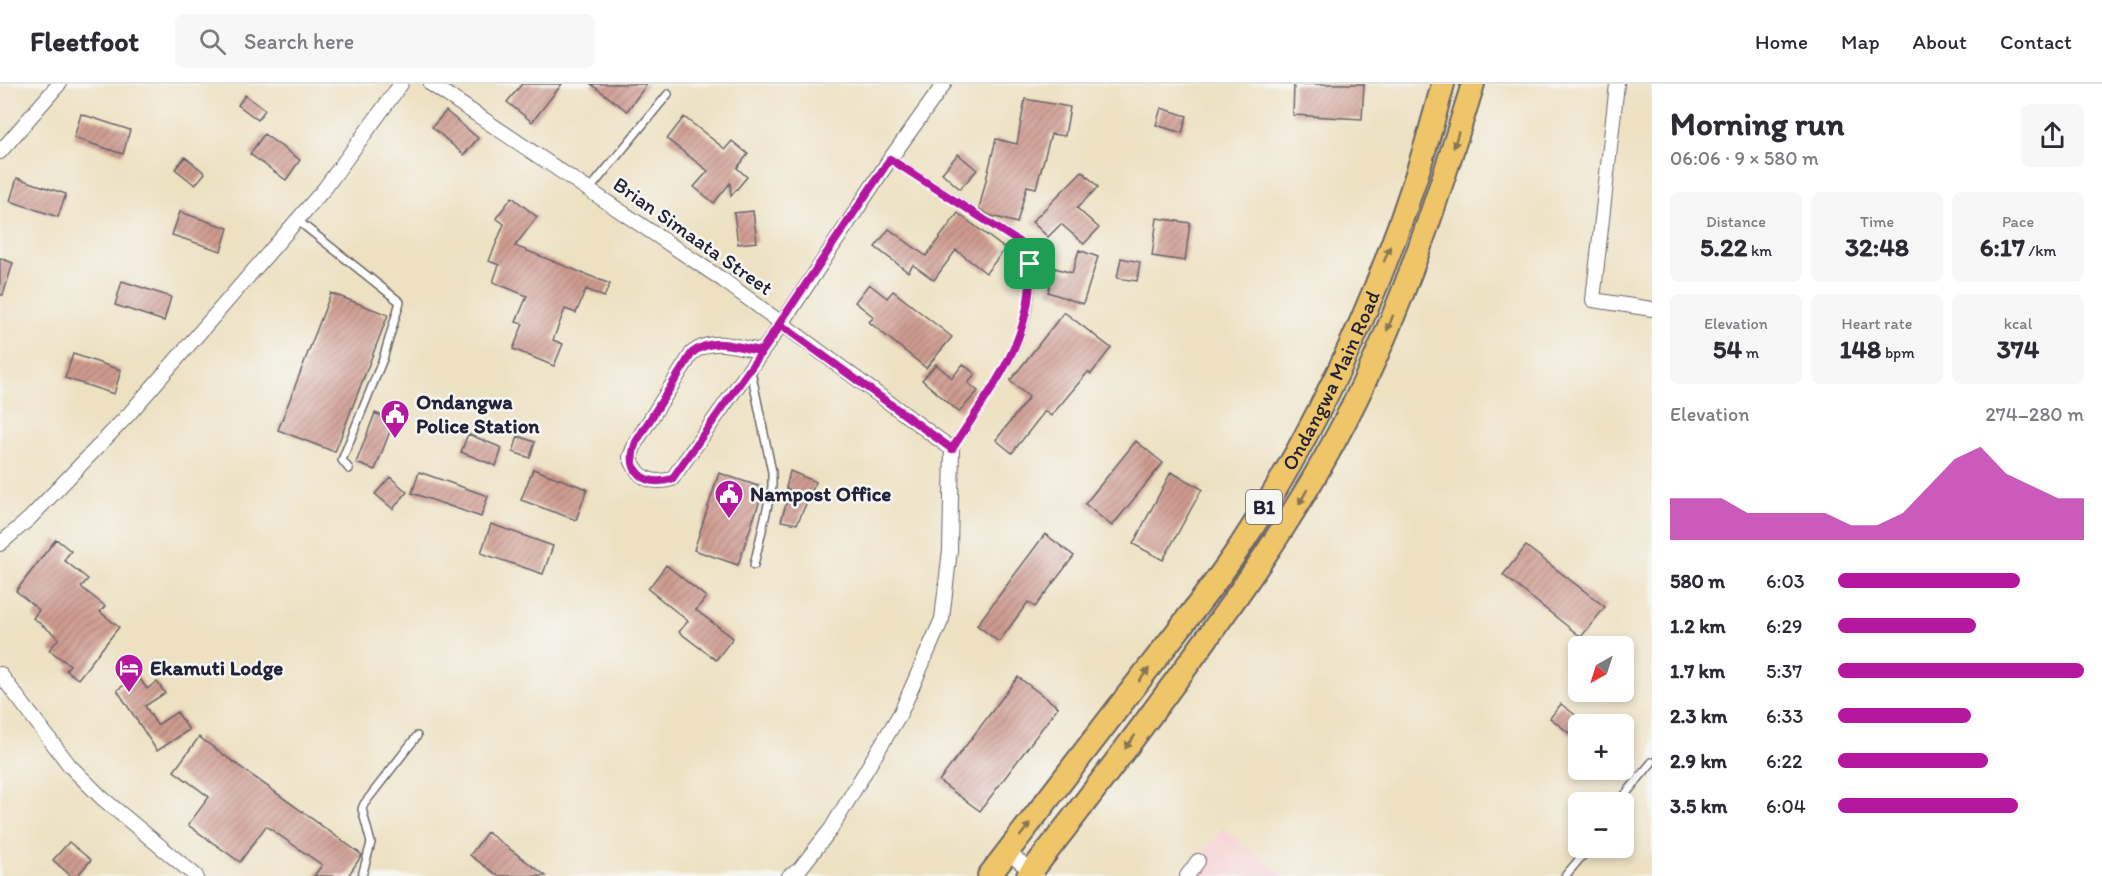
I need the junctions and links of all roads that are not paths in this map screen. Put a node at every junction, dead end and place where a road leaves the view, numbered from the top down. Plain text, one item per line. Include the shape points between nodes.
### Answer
1 (59, 84) edge
2 (401, 84) edge
3 (430, 84) edge
4 (944, 84) edge
5 (1443, 84) edge
6 (1473, 84) edge
7 (1617, 84) edge
8 (668, 94) dead end
9 (0, 152) edge
10 (890, 159) junction
11 (591, 189) junction
12 (297, 220) junction
13 (1652, 309) edge
14 (781, 325) junction
15 (761, 351) junction
16 (750, 368) junction
17 (952, 449) junction
18 (349, 469) dead end
19 (30, 518) junction
20 (0, 533) edge
21 (0, 544) edge
22 (754, 565) dead end
23 (0, 674) edge
24 (417, 736) dead end
25 (1652, 762) edge
26 (1627, 792) edge
27 (1007, 852) junction
28 (1580, 858) edge
29 (1198, 861) dead end
30 (1033, 874) edge
31 (196, 876) edge
32 (362, 876) edge
33 (789, 876) edge
34 (989, 876) edge
35 (1187, 876) edge
36 (1565, 876) edge

1 - 9 street
2 - 12 street
3 - 11 street, Brian Simaata Street
4 - 10 street
27 -> 5 main road, Ondangwa Main Road / B1 via 1197,605 1269,500 1335,379 1356,329 1398,228
6 -> 30 main road, Ondangwa Main Road / B1 via 1417,253 1384,338 1336,438 1265,558
7 - 13 street via 1593,300
8 - 11 lane
10 - 14 street
10 - 17 lane via 1008,234 1028,251 1031,286 1025,324 1014,351
11 - 14 street, Brian Simaata Street
12 - 18 lane via 400,302 383,359 342,460
12 - 19 street via 129,414
14 - 15 street
14 - 17 street, Brian Simaata Street
15 - 16 street
15 - 16 street via 718,342 704,344 692,353 636,442 630,457 635,470 658,483 672,479
16 - 22 lane via 772,472
17 - 33 street via 950,550 942,619 901,712 831,829 799,870
19 - 20 street
19 - 21 street
23 - 31 street via 70,766 102,798
24 - 32 lane via 362,809 371,843
25 - 26 lane
27 - 30 street
27 - 34 main road, Ondangwa Main Road / B1
28 - 36 lane
29 - 35 street

